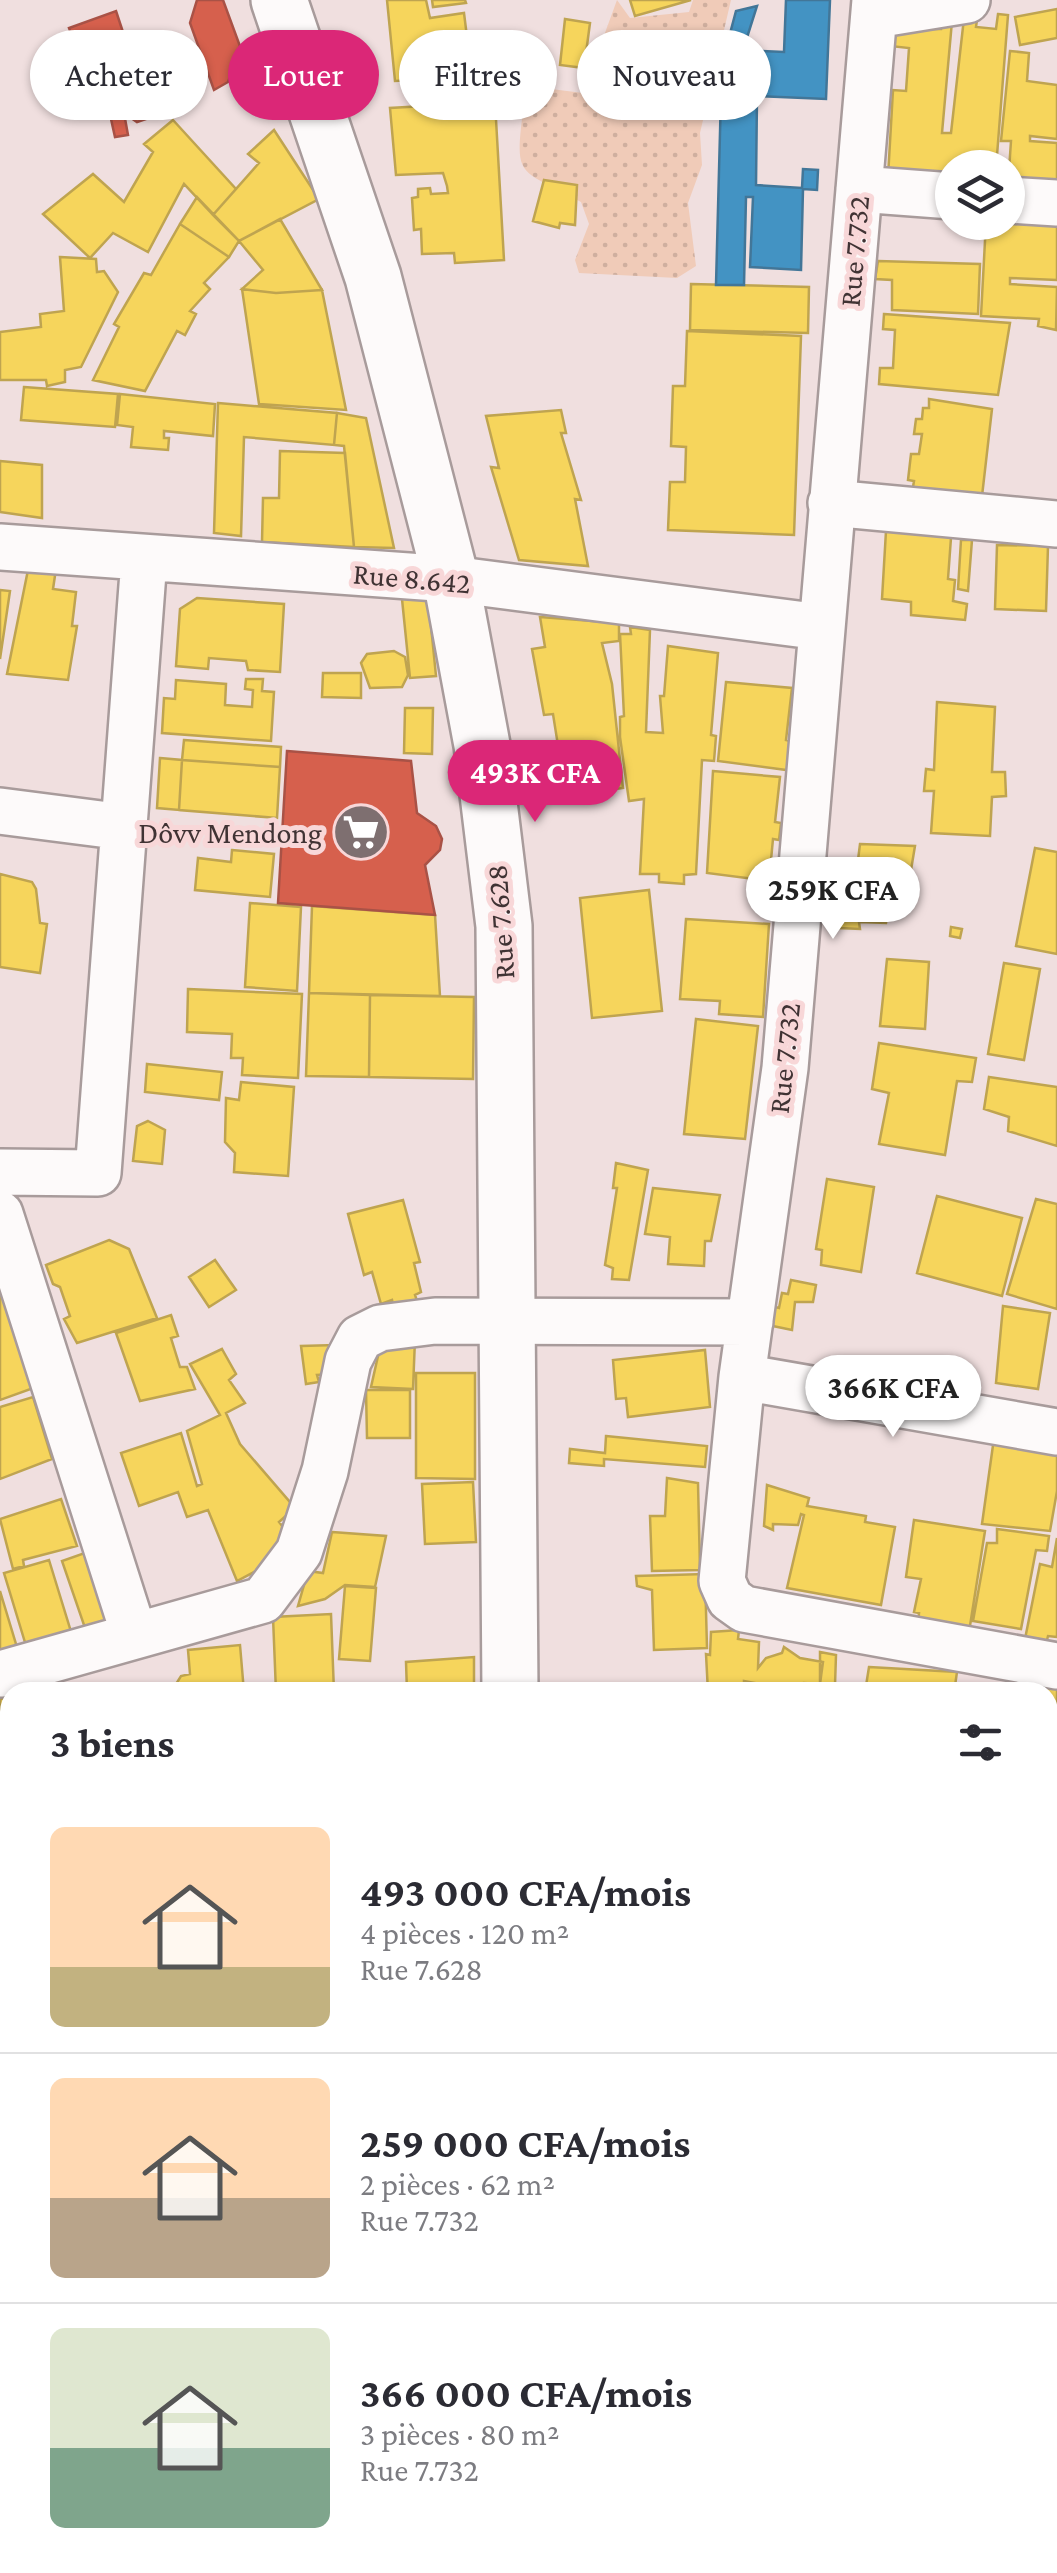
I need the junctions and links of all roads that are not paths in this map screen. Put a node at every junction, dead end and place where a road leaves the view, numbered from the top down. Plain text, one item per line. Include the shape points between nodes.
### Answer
1 (279, 0) edge
2 (967, 0) edge
3 (875, 7) edge
4 (860, 189) junction
5 (935, 195) edge
6 (1025, 201) edge
7 (1057, 203) edge
8 (832, 503) junction
9 (1057, 524) edge
10 (0, 548) edge
11 (144, 558) junction
12 (450, 579) junction
13 (821, 627) junction
14 (0, 812) edge
15 (124, 827) junction
16 (0, 1172) edge
17 (0, 1214) edge
18 (507, 1321) junction
19 (750, 1322) junction
20 (742, 1377) junction
21 (1057, 1432) edge
22 (134, 1634) junction
23 (1057, 1666) edge
24 (0, 1674) edge
25 (510, 1682) edge

1 - 12 main road, Rue 7.628 via 373,277
2 - 3 street
3 - 4 street, Rue 7.732
4 - 5 street
4 - 8 street, Rue 7.732
6 - 7 street
8 - 9 street
8 - 13 street, Rue 7.732
10 - 11 street, Rue 8.642
11 - 12 street, Rue 8.642
11 - 15 street
12 - 13 street, Rue 8.642
12 - 18 main road, Rue 7.628 via 482,745 504,926
13 - 19 street, Rue 7.732 via 785,1068
14 - 15 street
15 - 16 street via 98,1173
17 - 22 street
18 - 19 street
18 - 22 street via 435,1321 380,1328 360,1338 348,1361 326,1471 300,1552 264,1600
18 - 25 main road, Rue 7.628
19 - 20 street, Rue 7.732
20 - 21 street
20 - 23 street, Rue 7.732 via 722,1581 730,1599 744,1609
22 - 24 street

